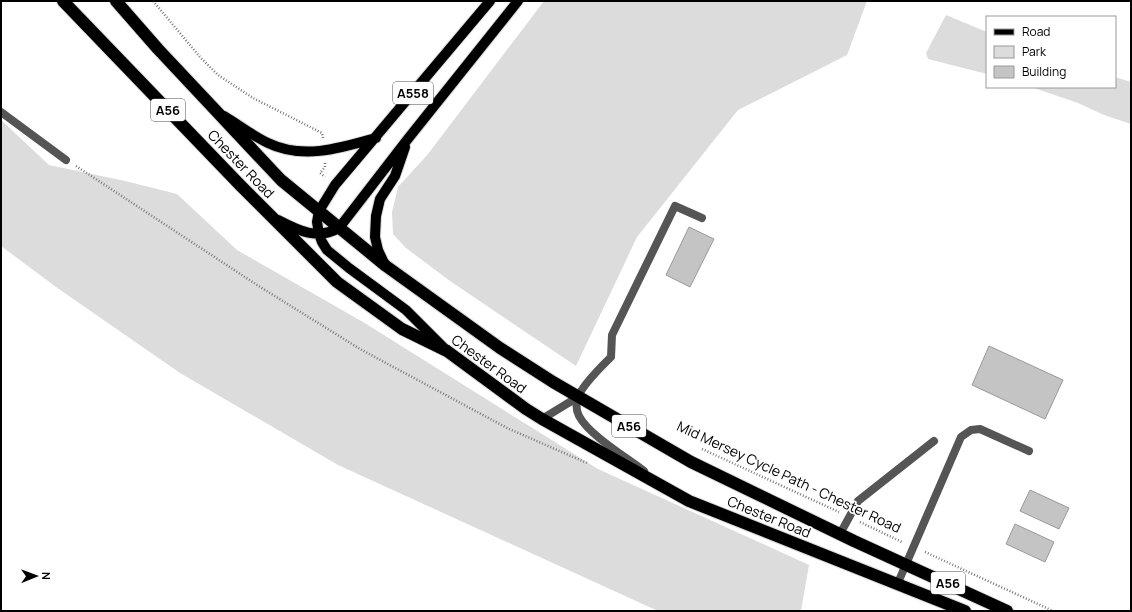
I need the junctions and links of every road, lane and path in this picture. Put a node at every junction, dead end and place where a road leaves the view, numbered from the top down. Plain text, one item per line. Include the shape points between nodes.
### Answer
1 (63, 1) edge
2 (116, 1) edge
3 (153, 1) edge
4 (490, 1) edge
5 (518, 1) edge
6 (215, 110) junction
7 (1, 112) edge
8 (322, 133) dead end
9 (376, 138) junction
10 (408, 140) junction
11 (66, 160) joint
12 (319, 210) junction
13 (273, 217) junction
14 (702, 218) dead end
15 (339, 228) junction
16 (318, 234) junction
17 (386, 266) junction
18 (447, 351) junction
19 (578, 397) junction
20 (542, 419) junction
21 (934, 441) dead end
22 (701, 448) dead end
23 (1029, 451) dead end
24 (594, 466) dead end
25 (676, 494) junction
26 (849, 517) junction
27 (840, 534) junction
28 (905, 543) dead end
29 (923, 551) dead end
30 (906, 564) junction
31 (897, 585) junction
32 (965, 611) edge
33 (1007, 611) edge
34 (1053, 611) edge

1 - 13 highway, Chester Road / A56
2 - 6 highway, Chester Road / A56
3 - 8 path via 218,75 253,98
4 - 9 main road, A558
5 - 10 main road, A558
6 - 9 main road via 268,144 298,151 324,151
6 - 12 highway, Chester Road / A56 via 281,180
7 - 11 lane
9 - 12 main road, A558 via 336,185
10 - 15 main road, A558
10 - 17 main road, A558 via 395,176 380,200 376,216 375,237
11 - 24 path via 360,349 507,428
12 - 15 highway, Chester Road / A56
12 - 16 main road
13 - 16 main road, A56 via 294,229
13 - 18 highway, Chester Road / A56 via 337,282 402,329
14 - 19 lane via 675,206 612,335 611,357
15 - 16 main road, A56 via 329,233
15 - 17 highway, Chester Road / A56
16 - 18 main road, A56 via 327,250 406,310
17 - 19 highway, Chester Road / A56 via 500,348
18 - 20 highway, Chester Road / A56
19 - 20 lane
19 - 25 lane via 577,410 587,426
19 - 27 highway, Chester Road / A56 via 690,462
20 - 25 highway, Chester Road / A56
21 - 26 lane via 858,502
22 - 26 path, Mid Mersey Cycle Path - Chester Road
23 - 30 lane via 980,429 971,430 961,436
25 - 31 highway, Chester Road / A56
26 - 27 lane
26 - 28 path, Mid Mersey Cycle Path - Chester Road
27 - 30 highway, Chester Road / A56
29 - 34 path
30 - 31 lane
30 - 33 highway, Chester Road / A56
31 - 32 highway, Chester Road / A56

